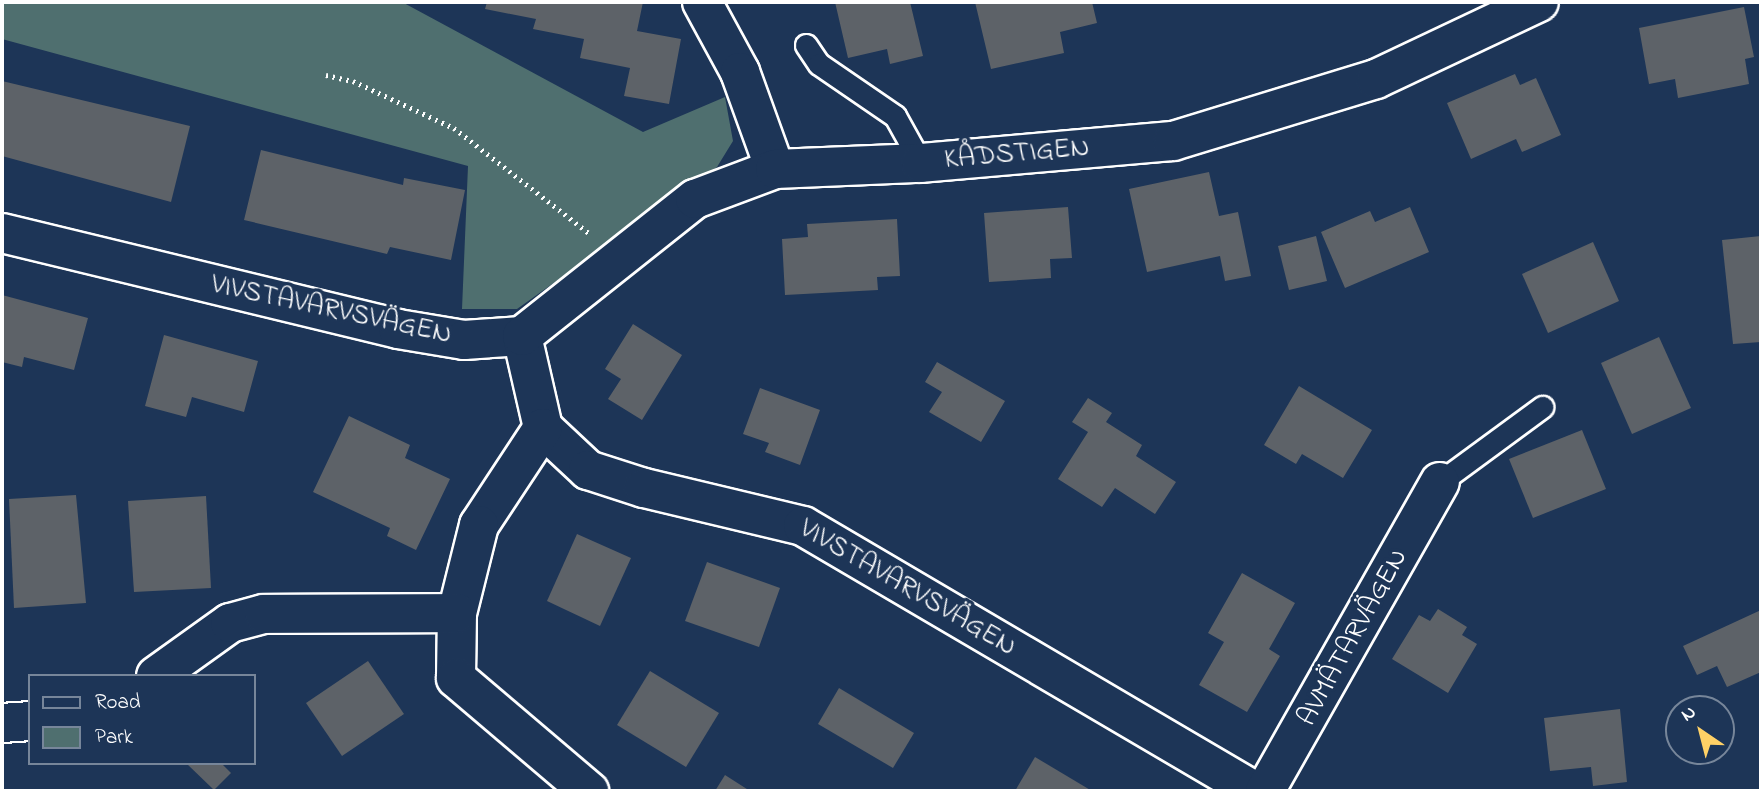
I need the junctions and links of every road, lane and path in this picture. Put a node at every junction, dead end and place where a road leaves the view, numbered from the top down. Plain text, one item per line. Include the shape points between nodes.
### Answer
1 (702, 2) edge
2 (1539, 2) edge
3 (806, 45) dead end
4 (326, 75) dead end
5 (921, 163) junction
6 (775, 169) junction
7 (2, 233) edge
8 (613, 262) junction
9 (522, 336) junction
10 (1542, 407) dead end
11 (543, 428) junction
12 (1440, 482) joint
13 (457, 613) junction
14 (159, 674) edge
15 (28, 721) edge
16 (2, 723) edge
17 (589, 791) edge
18 (1254, 791) edge
19 (1265, 791) edge

1 - 6 street via 740,72
2 - 5 street, KÅDSTIGEN via 1376,79 1173,141
3 - 5 lane via 819,64 895,117
4 - 8 path via 354,81 454,128 578,220
5 - 6 street, KÅDSTIGEN
6 - 8 street, KÅDSTIGEN via 695,199
7 - 9 street, VIVSTAVARVSVÄGEN via 398,329 464,340
8 - 9 street, KÅDSTIGEN
9 - 11 street
10 - 12 lane
11 - 13 street via 479,525
11 - 18 street, VIVSTAVARVSVÄGEN via 588,470 803,526
12 - 19 street, AVMÄTARVÄGEN
13 - 14 street via 264,614 230,624
13 - 17 street via 456,678
15 - 16 street

